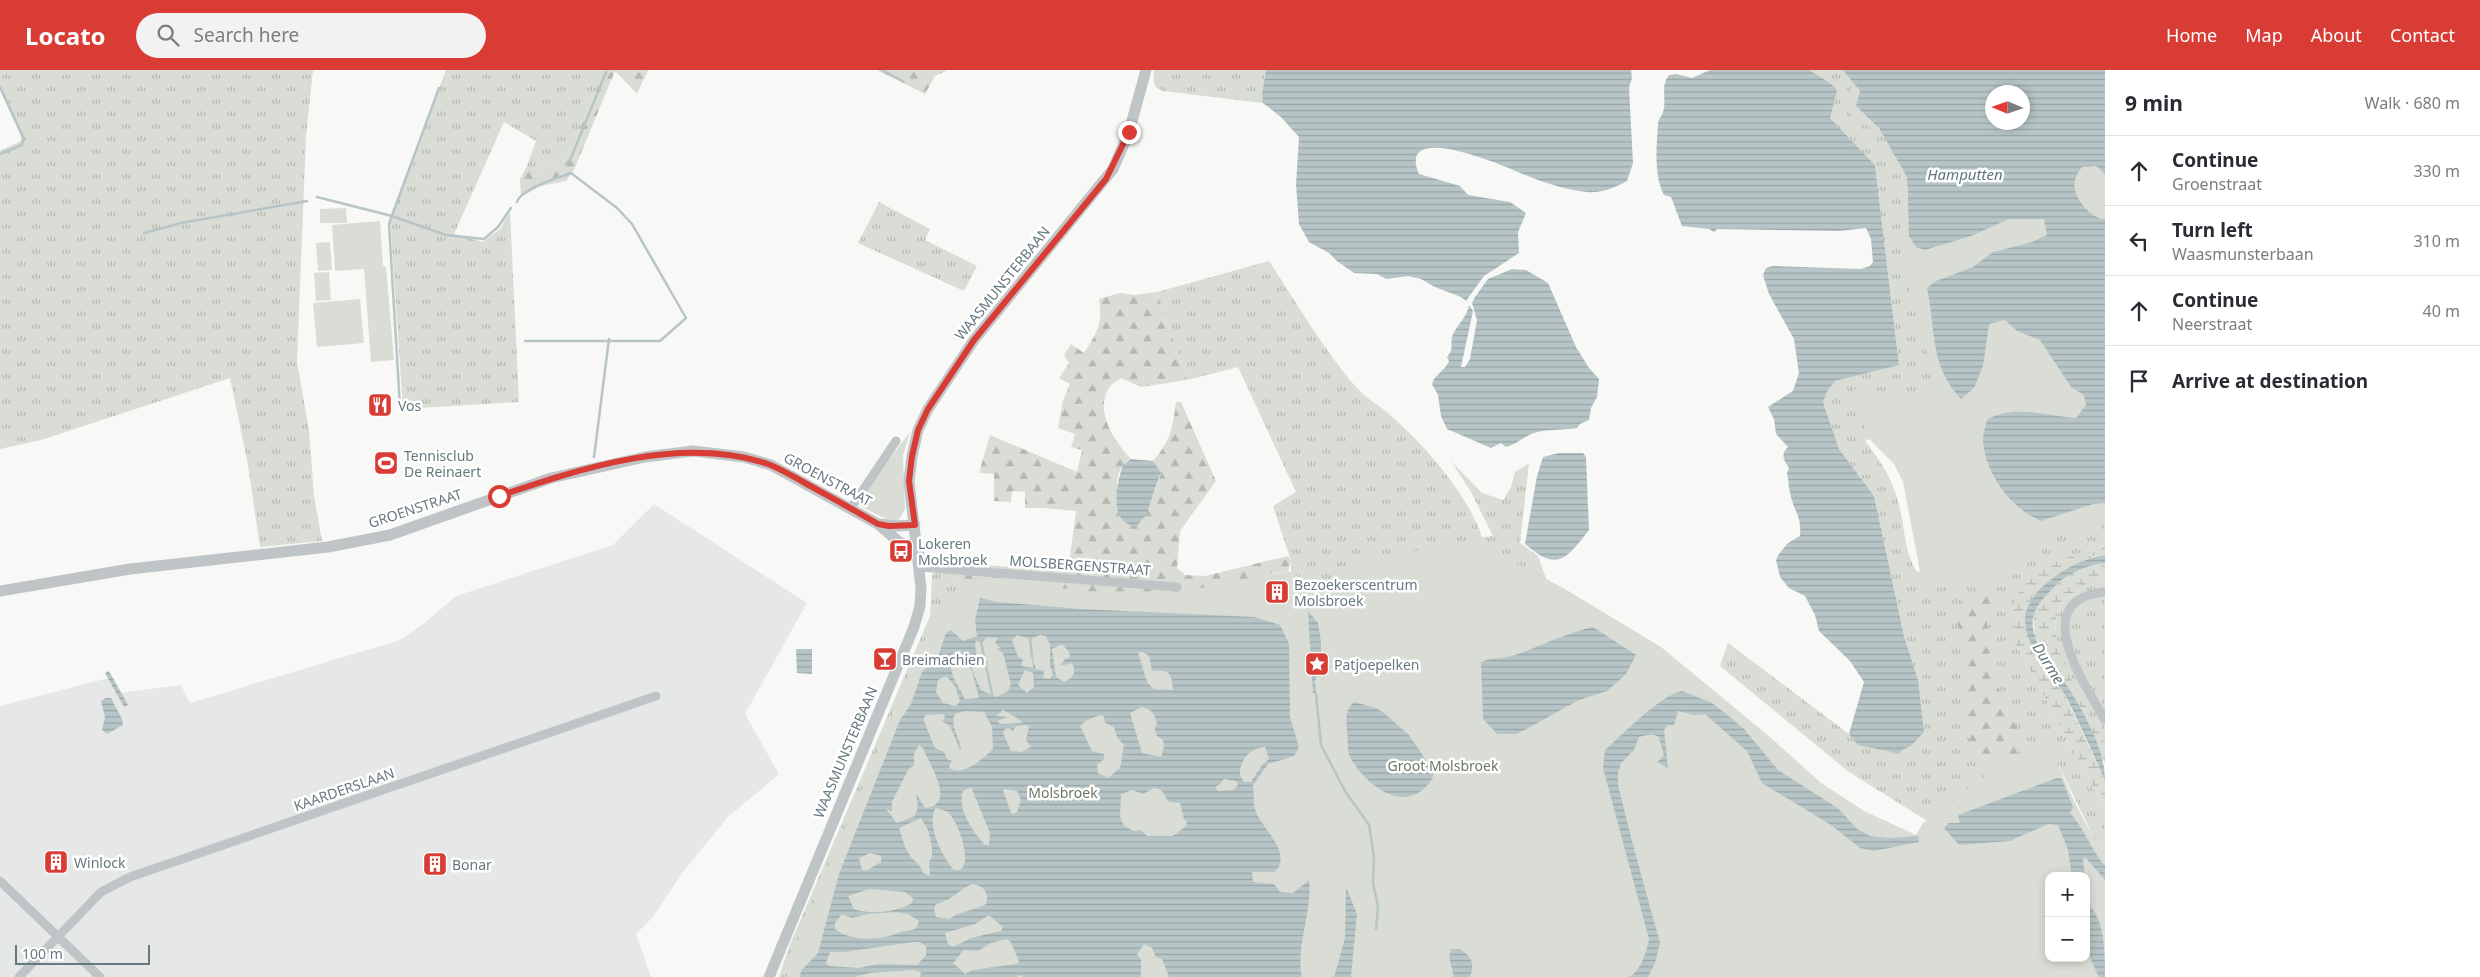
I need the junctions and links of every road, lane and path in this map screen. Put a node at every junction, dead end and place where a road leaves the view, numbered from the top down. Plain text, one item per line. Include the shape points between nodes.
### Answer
1 (1146, 70) edge
2 (896, 441) dead end
3 (851, 508) junction
4 (878, 524) junction
5 (915, 525) junction
6 (919, 554) junction
7 (920, 566) junction
8 (1177, 587) dead end
9 (0, 591) edge
10 (2105, 592) edge
11 (656, 696) dead end
12 (2105, 720) edge
13 (0, 881) edge
14 (58, 937) junction
15 (19, 977) edge
16 (100, 977) edge
17 (769, 977) edge

1 - 5 street, WAASMUNSTERBAAN via 1129,132 1106,179 974,340 928,409 918,430 909,481
2 - 3 street
3 - 4 street, GROENSTRAAT
3 - 9 street, GROENSTRAAT via 771,465 744,457 692,452 644,457 551,478 390,535 328,547 130,570
4 - 5 street, GROENSTRAAT
4 - 6 street, GROENSTRAAT
5 - 6 street, WAASMUNSTERBAAN
6 - 7 street, WAASMUNSTERBAAN
7 - 8 street, MOLSBERGENSTRAAT
7 - 17 street, WAASMUNSTERBAAN via 920,606 914,626
10 - 12 street via 2093,593 2079,600 2065,623 2065,639 2078,672
11 - 14 street, KAARDERSLAAN via 130,877 101,892
13 - 14 street
14 - 15 street, KAARDERSLAAN
14 - 16 street

